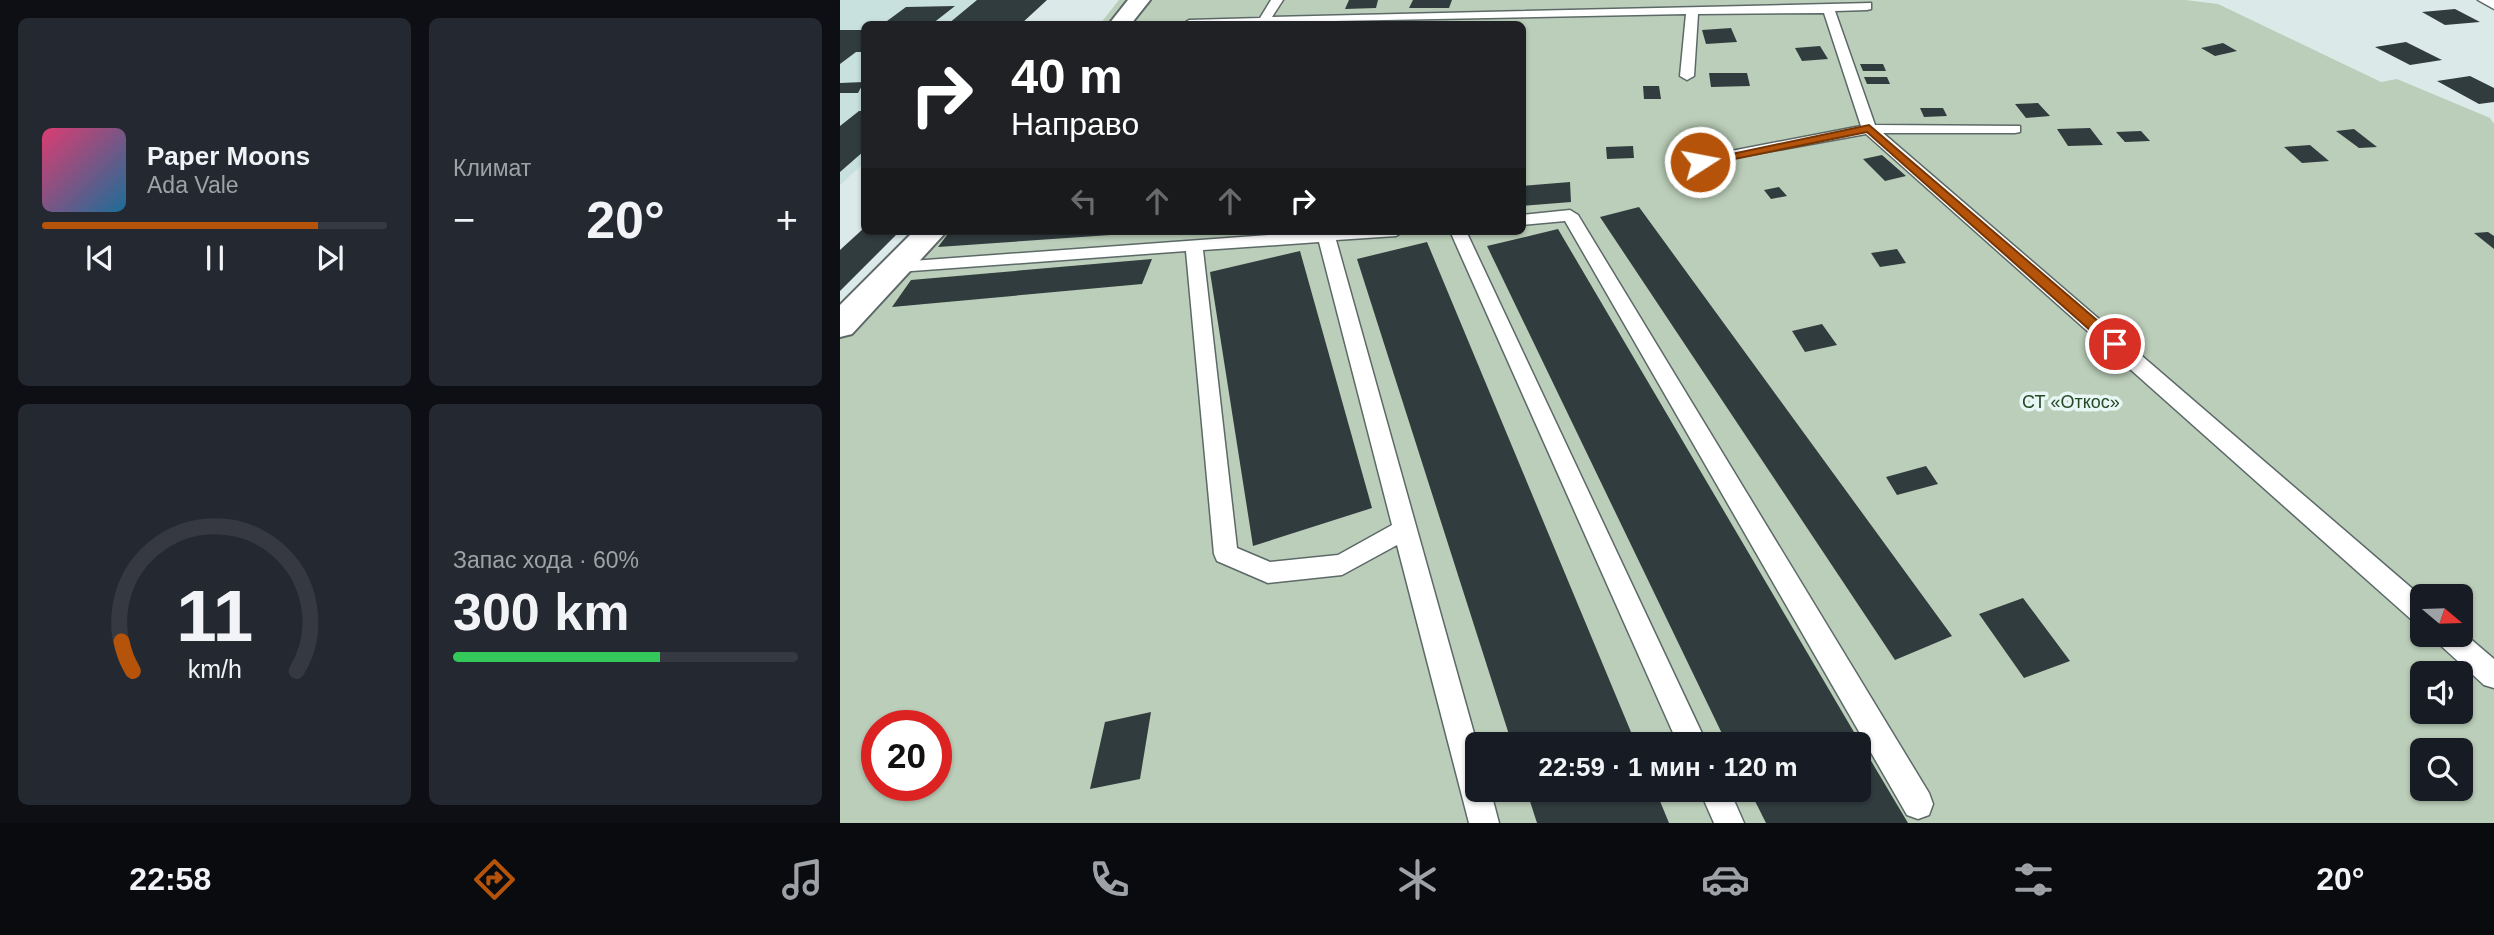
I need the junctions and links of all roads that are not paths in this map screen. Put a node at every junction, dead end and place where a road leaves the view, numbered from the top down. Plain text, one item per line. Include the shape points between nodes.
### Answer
1 (1139, 0) edge
2 (1276, 0) edge
3 (2484, 0) edge
4 (2494, 5) edge
5 (1867, 6) dead end
6 (1821, 8) junction
7 (1692, 12) junction
8 (1470, 13) edge
9 (1122, 21) edge
10 (1264, 21) edge
11 (1286, 21) edge
12 (1687, 76) dead end
13 (1869, 129) junction
14 (2015, 129) dead end
15 (1700, 162) dead end
16 (1526, 220) edge
17 (927, 235) edge
18 (1349, 235) edge
19 (1460, 235) edge
20 (1326, 237) junction
21 (1194, 247) junction
22 (898, 267) junction
23 (840, 326) edge
24 (1403, 530) junction
25 (2410, 602) edge
26 (2462, 648) edge
27 (2494, 676) edge
28 (1688, 732) edge
29 (1720, 802) edge
30 (1918, 804) dead end
31 (1483, 823) edge
32 (1729, 823) edge

1 - 9 street
2 - 10 lane
3 - 4 lane
5 - 6 lane
6 - 7 lane
6 - 13 lane via 1829,11
7 - 8 lane
7 - 12 lane
8 - 11 lane
13 - 14 lane
13 - 15 lane
13 - 25 lane
16 - 30 lane via 1570,215
17 - 22 street
18 - 20 lane
19 - 28 lane
20 - 21 lane
20 - 24 lane
21 - 22 lane
21 - 24 lane via 1226,554 1268,573 1342,565
22 - 23 street
24 - 31 lane
26 - 27 lane
29 - 32 lane

